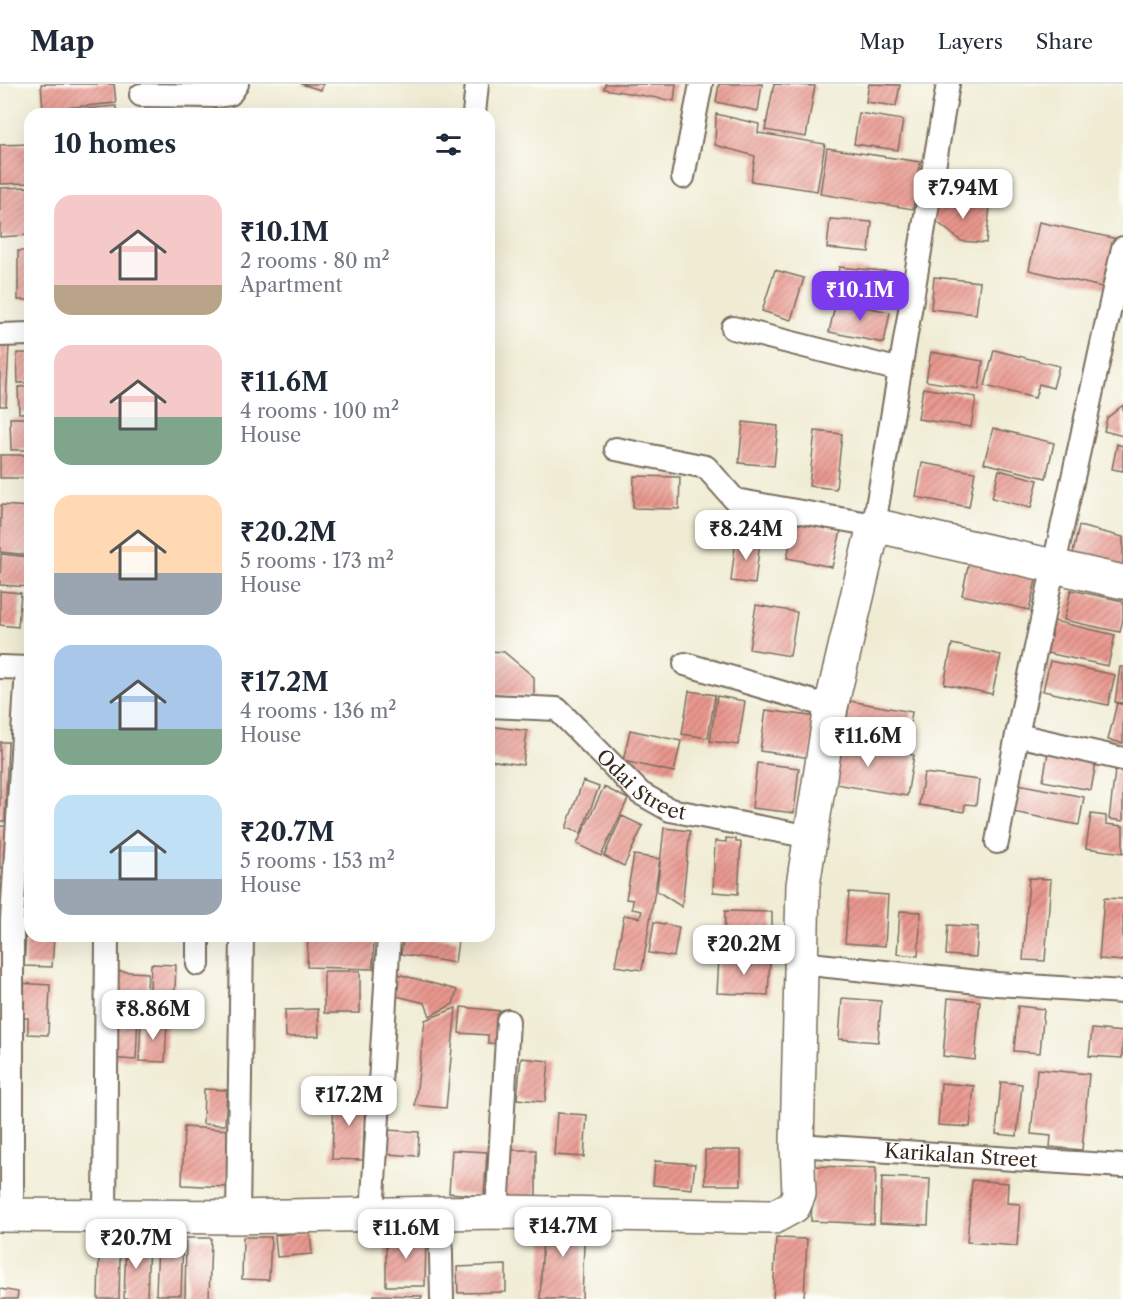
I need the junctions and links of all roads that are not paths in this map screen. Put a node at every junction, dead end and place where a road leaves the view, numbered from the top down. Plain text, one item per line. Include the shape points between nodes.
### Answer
1 (237, 84) edge
2 (477, 84) edge
3 (701, 84) edge
4 (948, 84) edge
5 (142, 98) edge
6 (217, 105) edge
7 (475, 108) edge
8 (683, 177) dead end
9 (1123, 248) edge
10 (1117, 304) edge
11 (733, 328) dead end
12 (24, 334) edge
13 (0, 335) edge
14 (900, 370) junction
15 (616, 449) dead end
16 (874, 525) junction
17 (1055, 567) junction
18 (1123, 582) edge
19 (685, 664) dead end
20 (0, 667) edge
21 (24, 668) edge
22 (495, 706) edge
23 (831, 707) junction
24 (24, 731) edge
25 (1017, 735) junction
26 (1123, 759) edge
27 (812, 837) junction
28 (997, 842) dead end
29 (107, 942) edge
30 (198, 942) edge
31 (242, 942) edge
32 (389, 942) edge
33 (801, 963) junction
34 (198, 964) dead end
35 (1123, 992) edge
36 (508, 1021) dead end
37 (797, 1145) junction
38 (1123, 1166) edge
39 (497, 1212) junction
40 (440, 1213) junction
41 (372, 1214) junction
42 (6, 1215) edge
43 (105, 1215) junction
44 (238, 1217) junction
45 (442, 1299) edge

1 - 6 street
2 - 7 street
3 - 8 street
4 - 14 street
5 - 6 street
9 - 10 street
10 - 17 street
11 - 14 street
12 - 13 street
14 - 16 street
15 - 16 street via 706,467 735,500
16 - 17 street
16 - 23 street
17 - 18 street
17 - 25 street
19 - 23 street
20 - 21 street
22 - 27 street, Odai Street via 557,709 640,793 670,810
23 - 27 street
24 - 42 street via 12,920
25 - 26 street
25 - 28 street
27 - 33 street via 803,885
29 - 43 street
30 - 34 street
31 - 44 street
32 - 41 street
33 - 35 street via 996,984
33 - 37 street
36 - 39 street
37 - 38 street, Karikalan Street
37 - 39 street via 799,1194 794,1206 774,1217
39 - 40 street
40 - 41 street
40 - 45 street
41 - 44 street
42 - 43 street
43 - 44 street

